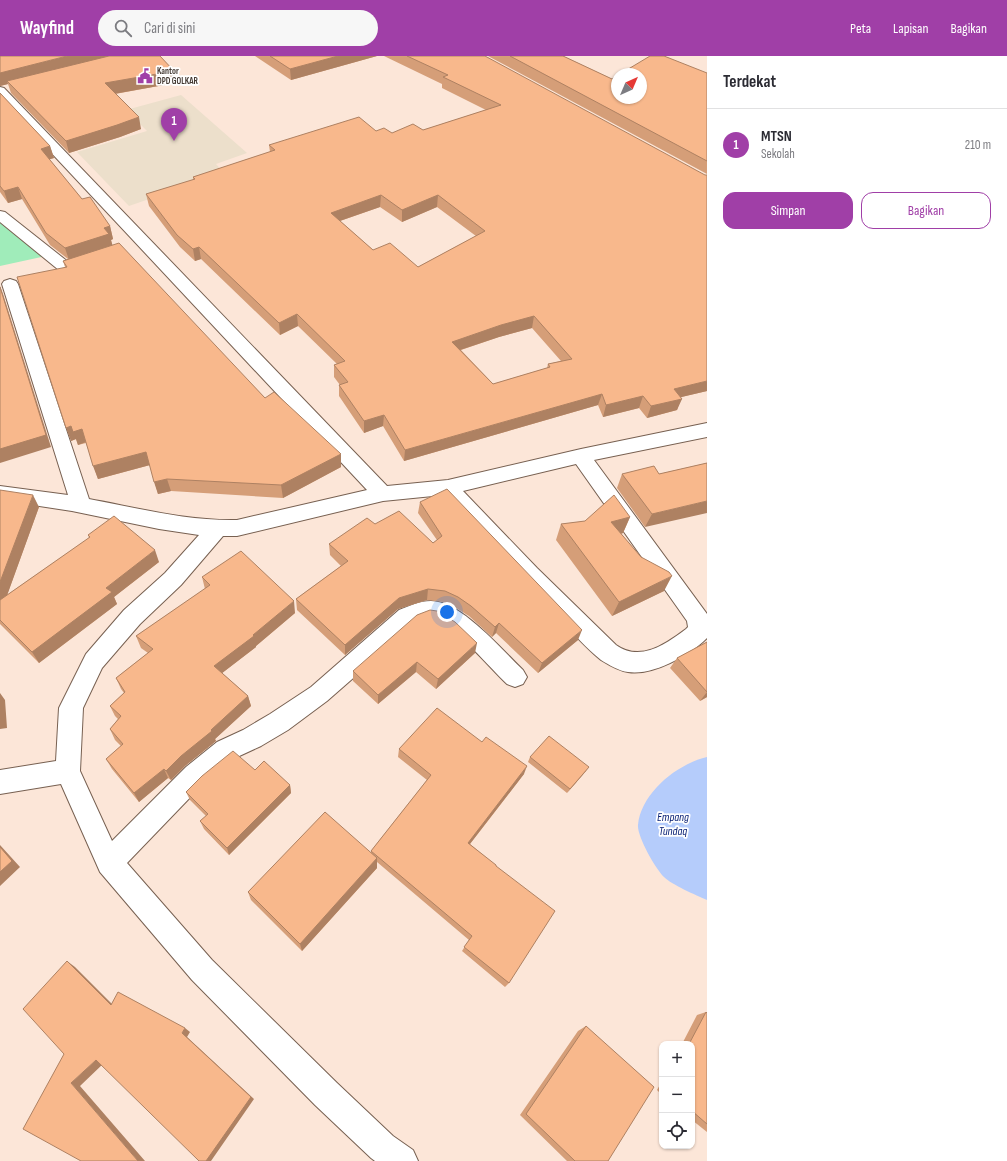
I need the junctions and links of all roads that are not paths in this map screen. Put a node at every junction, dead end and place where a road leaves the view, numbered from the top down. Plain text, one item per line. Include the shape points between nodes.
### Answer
1 (5, 89) edge
2 (0, 215) edge
3 (67, 268) edge
4 (12, 284) edge
5 (707, 430) edge
6 (581, 456) junction
7 (448, 487) junction
8 (0, 493) edge
9 (383, 494) junction
10 (81, 505) junction
11 (217, 529) junction
12 (515, 677) dead end
13 (68, 771) junction
14 (0, 782) edge
15 (109, 862) junction
16 (402, 1161) edge

1 - 9 street via 136,244
2 - 3 street
4 - 10 street
5 - 6 street
6 - 7 street
6 - 7 street via 698,618 700,630 695,636 654,660 628,662 610,654 535,581
7 - 9 street
8 - 10 street
9 - 11 street via 243,526
10 - 11 street
11 - 13 street via 173,579 132,617 94,661 70,708
12 - 15 street via 466,629 450,617 435,610 420,611 407,617 319,694 278,722 226,750 195,775
13 - 14 street
13 - 15 street
15 - 16 street via 207,976 382,1147

